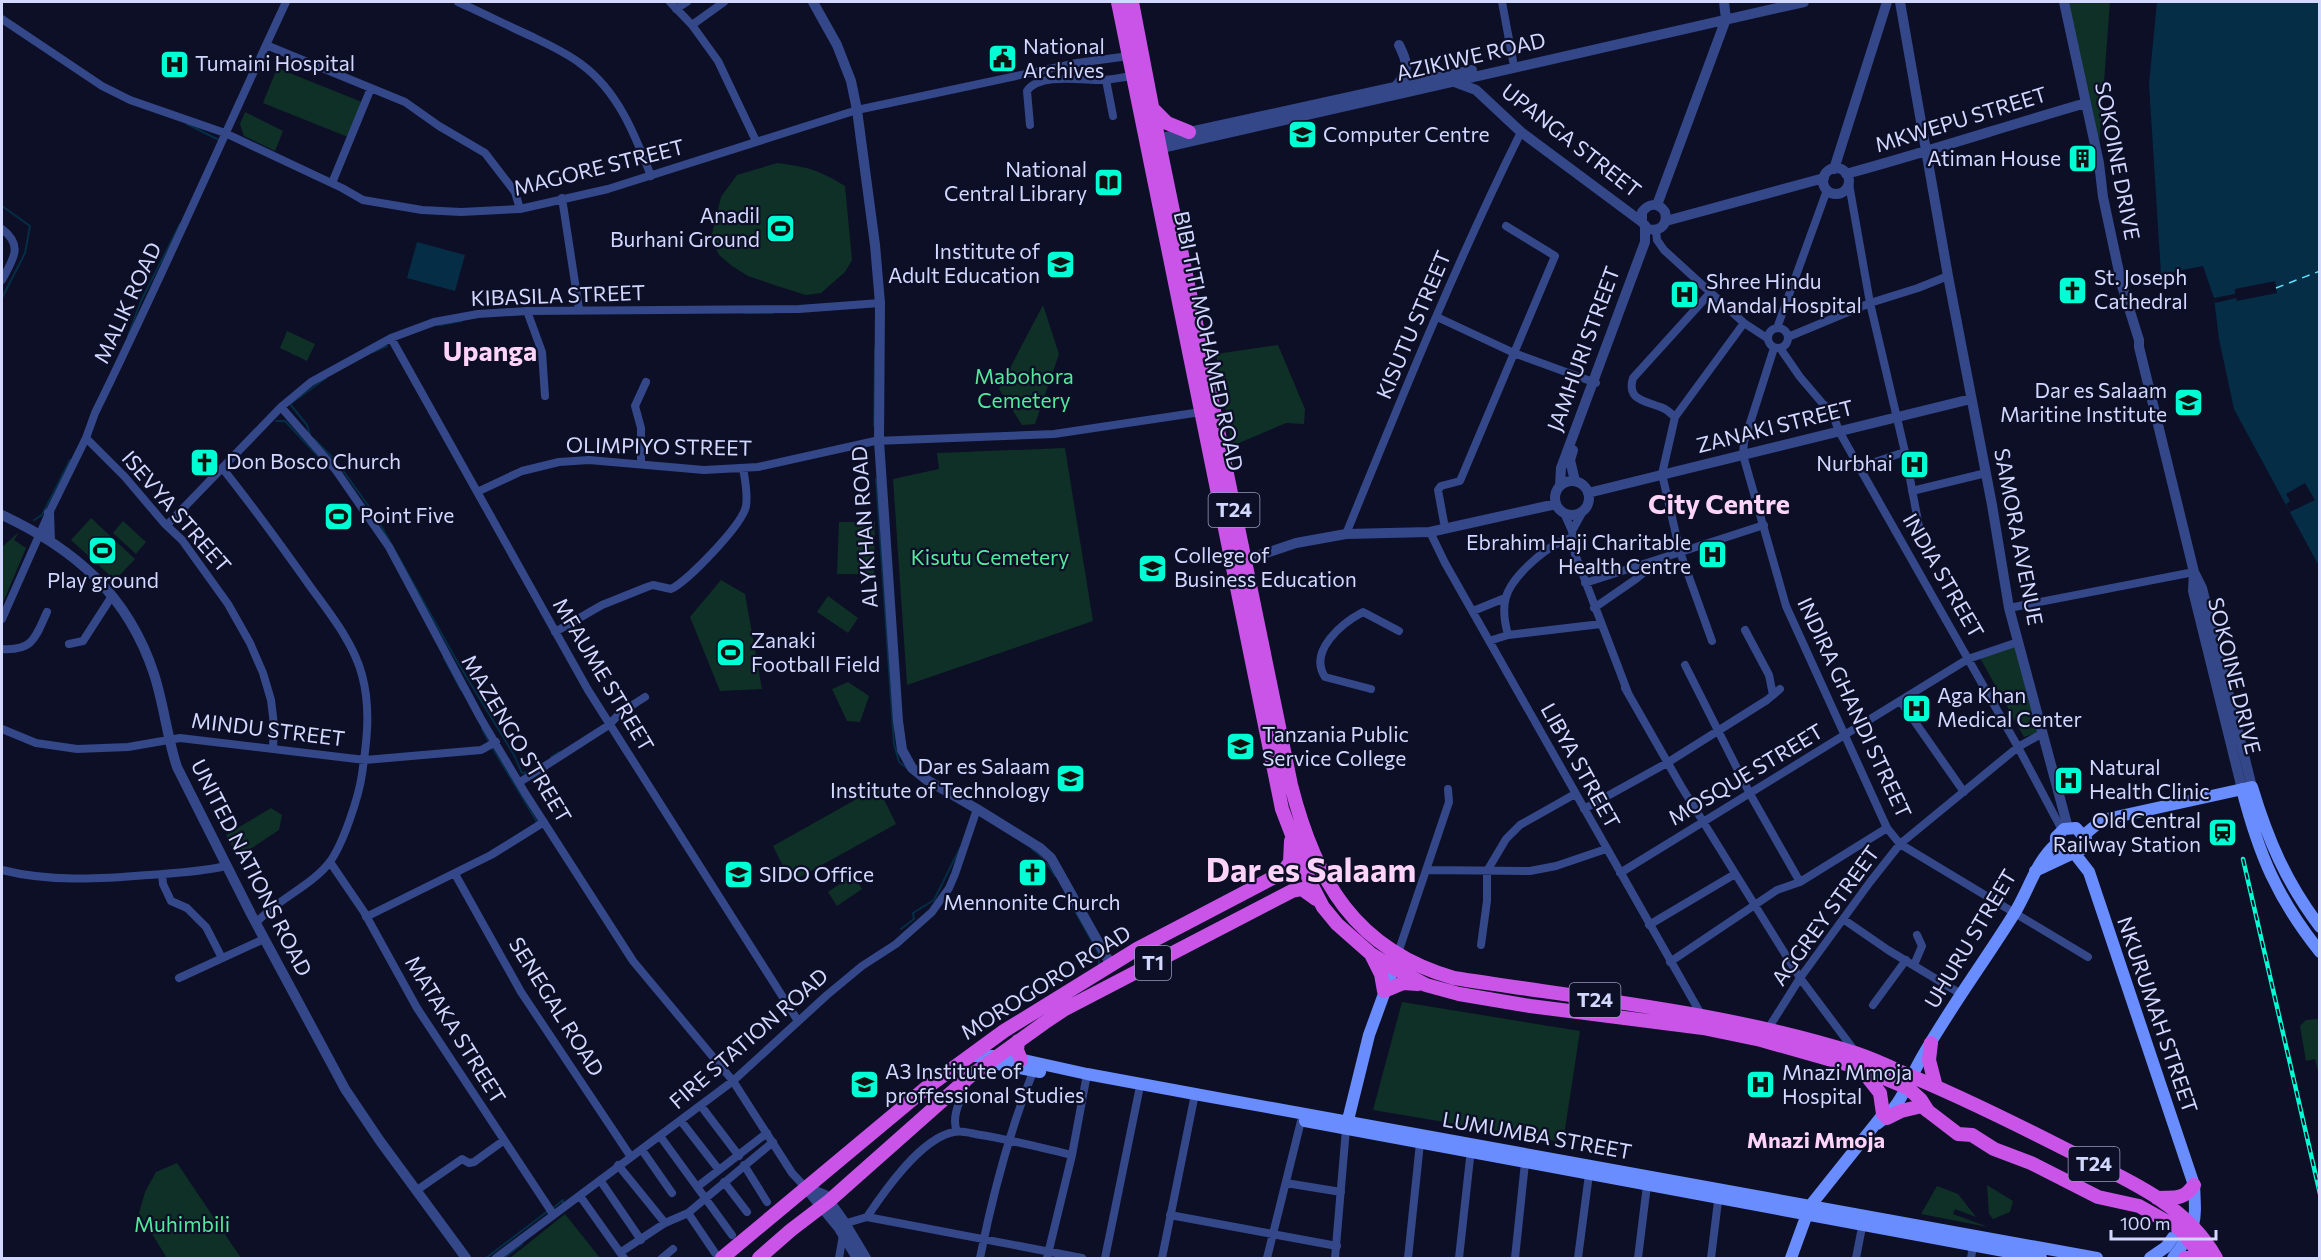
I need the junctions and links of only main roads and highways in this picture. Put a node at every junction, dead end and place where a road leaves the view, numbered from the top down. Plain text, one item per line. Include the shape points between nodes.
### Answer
1 (1118, 2) edge
2 (1132, 2) edge
3 (1152, 108) junction
4 (1189, 132) road end
5 (1153, 145) junction
6 (1239, 562) junction
7 (2247, 788) junction
8 (2084, 835) junction
9 (1291, 836) junction
10 (2056, 843) junction
11 (2075, 853) junction
12 (2035, 870) junction
13 (1323, 907) junction
14 (2319, 927) edge
15 (2319, 952) edge
16 (1371, 954) junction
17 (1395, 962) junction
18 (1426, 985) junction
19 (1384, 991) junction
20 (1764, 1035) junction
21 (1018, 1041) junction
22 (1931, 1043) junction
23 (971, 1056) junction
24 (993, 1059) junction
25 (1021, 1060) junction
26 (1035, 1067) junction
27 (1860, 1068) junction
28 (1087, 1078) junction
29 (1907, 1081) junction
30 (1936, 1087) junction
31 (1194, 1098) junction
32 (1928, 1111) junction
33 (1882, 1119) junction
34 (1347, 1125) junction
35 (1471, 1148) junction
36 (2194, 1189) junction
37 (1719, 1194) junction
38 (2157, 1198) junction
39 (1808, 1210) junction
40 (1863, 1220) junction
41 (2187, 1228) junction
42 (1972, 1252) edge
43 (2025, 1253) edge
44 (719, 1256) edge
45 (759, 1258) edge
46 (1791, 1258) edge
47 (2041, 1258) edge
48 (2097, 1258) edge
49 (2151, 1258) edge
50 (2173, 1258) edge
51 (2184, 1258) edge
52 (2193, 1258) edge
53 (2203, 1258) edge
54 (2216, 1258) edge

1 - 5 highway, BIBI TITI MOHAMED ROAD / T24 via 1133,76
2 - 3 highway, BIBI TITI MOHAMED ROAD / T24
3 - 4 highway via 1174,127
3 - 5 highway, BIBI TITI MOHAMED ROAD / T24
5 - 6 highway, BIBI TITI MOHAMED ROAD / T24
5 - 6 highway, BIBI TITI MOHAMED ROAD / T24 via 1201,411
6 - 9 highway, BIBI TITI MOHAMED ROAD / T24 via 1276,781
6 - 17 highway, BIBI TITI MOHAMED ROAD / T24 via 1291,785 1309,844 1326,880
7 - 8 main road via 2102,820
7 - 14 main road via 2278,862
7 - 15 main road via 2254,834 2268,871 2289,910
8 - 10 main road via 2076,828 2065,829 2056,837
8 - 11 main road via 2086,839
9 - 13 highway, BIBI TITI MOHAMED ROAD / T24
9 - 23 highway, MOROGORO ROAD / T1 via 1290,862 1282,873 1137,949 1004,1031
10 - 11 main road via 2059,851
10 - 12 main road, UHURU STREET
11 - 12 main road
11 - 36 main road, NKURUMAH STREET via 2088,872
12 - 22 main road, UHURU STREET via 2015,912
13 - 16 highway, BIBI TITI MOHAMED ROAD / T24
13 - 21 highway, MOROGORO ROAD / T1 via 1309,892 1292,891 1065,1009
16 - 17 highway, BIBI TITI MOHAMED ROAD / T24
16 - 19 highway via 1380,970
17 - 18 highway, BIBI TITI MOHAMED ROAD / T24
17 - 19 main road
17 - 20 highway, BIBI TITI MOHAMED ROAD / T24 via 1454,978 1702,1016
18 - 19 highway via 1403,983
18 - 20 highway, BIBI TITI MOHAMED ROAD / T24 via 1489,999
19 - 34 main road via 1368,1035
20 - 27 highway, BIBI TITI MOHAMED ROAD / T24
20 - 29 highway, BIBI TITI MOHAMED ROAD / T24 via 1857,1054
21 - 24 highway, MOROGORO ROAD / T1
21 - 25 highway
22 - 29 main road, UHURU STREET
22 - 30 highway via 1929,1059
23 - 24 main road, LUMUMBA STREET
23 - 44 highway, MOROGORO ROAD / T1
24 - 25 main road, LUMUMBA STREET
24 - 26 main road, LUMUMBA STREET
24 - 45 highway, MOROGORO ROAD / T1
25 - 26 main road, LUMUMBA STREET
26 - 28 main road, LUMUMBA STREET
27 - 29 highway, BIBI TITI MOHAMED ROAD / T24
27 - 33 highway via 1880,1093
28 - 31 main road, LUMUMBA STREET
28 - 31 main road, LUMUMBA STREET via 1139,1091
29 - 30 highway, BIBI TITI MOHAMED ROAD / T24
29 - 32 highway, BIBI TITI MOHAMED ROAD / T24
29 - 33 main road, UHURU STREET
30 - 38 highway, BIBI TITI MOHAMED ROAD / T24
31 - 34 main road, LUMUMBA STREET
31 - 34 main road, LUMUMBA STREET via 1301,1121
32 - 33 highway via 1922,1106
32 - 41 highway, BIBI TITI MOHAMED ROAD / T24 via 1958,1134 1972,1135 2098,1197 2139,1206
33 - 39 main road, UHURU STREET
34 - 35 main road, LUMUMBA STREET
34 - 35 main road, LUMUMBA STREET via 1420,1143
35 - 37 main road, LUMUMBA STREET
35 - 37 main road, LUMUMBA STREET via 1647,1185
36 - 38 highway via 2178,1198
36 - 41 main road, NKURUMAH STREET via 2196,1217
37 - 39 main road, LUMUMBA STREET
38 - 41 highway, BIBI TITI MOHAMED ROAD / T24
39 - 40 main road, LUMUMBA STREET
39 - 46 main road, UHURU STREET
40 - 42 main road, LUMUMBA STREET
40 - 43 main road, LUMUMBA STREET
41 - 49 main road
41 - 50 main road
41 - 53 highway, T24
41 - 54 highway, T24 via 2208,1244
42 - 43 main road, LUMUMBA STREET
43 - 47 main road, LUMUMBA STREET
43 - 48 main road, LUMUMBA STREET
51 - 52 highway

